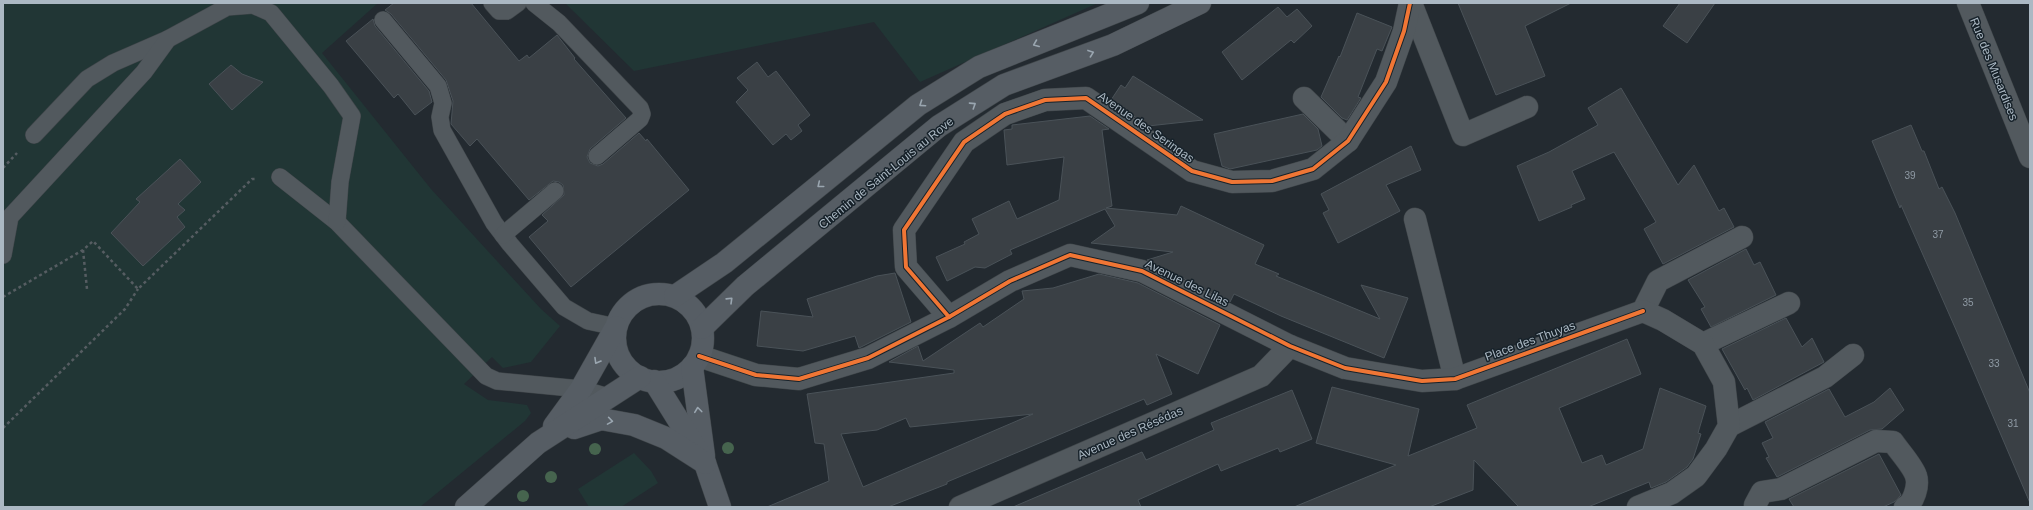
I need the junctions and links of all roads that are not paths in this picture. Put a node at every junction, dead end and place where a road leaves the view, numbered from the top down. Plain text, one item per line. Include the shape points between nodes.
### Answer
1 (492, 3) edge
2 (518, 3) edge
3 (534, 3) edge
4 (1138, 3) edge
5 (1200, 3) edge
6 (1411, 3) edge
7 (253, 4) edge
8 (1969, 4) edge
9 (383, 20) dead end
10 (168, 39) junction
11 (1304, 98) dead end
12 (1527, 107) dead end
13 (34, 135) dead end
14 (1348, 141) junction
15 (597, 156) dead end
16 (2030, 158) edge
17 (280, 177) road end
18 (555, 191) dead end
19 (1415, 219) dead end
20 (337, 222) junction
21 (503, 235) junction
22 (1742, 237) dead end
23 (3, 255) edge
24 (675, 296) junction
25 (1788, 303) dead end
26 (1643, 311) junction
27 (949, 317) junction
28 (616, 327) junction
29 (702, 328) junction
30 (1703, 344) junction
31 (1290, 346) junction
32 (1853, 355) dead end
33 (696, 362) junction
34 (647, 379) junction
35 (1454, 379) junction
36 (1422, 382) joint
37 (581, 389) junction
38 (608, 397) junction
39 (1729, 426) junction
40 (546, 437) junction
41 (705, 463) junction
42 (466, 507) edge
43 (720, 507) edge
44 (960, 507) edge
45 (1638, 507) edge
46 (1756, 507) edge
47 (1905, 507) edge

1 - 2 lane via 499,11 507,11
3 - 15 lane via 558,23 640,108 640,119
4 -> 24 main road via 972,71 918,106 724,263
29 -> 5 main road, Chemin de Saint-Louis au Rove via 745,286 939,126 1004,85 1113,45
6 - 12 street via 1463,135
6 - 14 street, Avenue des Seringas via 1386,82
7 - 10 lane via 227,7
7 - 20 lane via 271,13 331,86 352,116 340,182
8 - 16 street, Rue des Musardises
9 - 21 lane via 438,86 443,103 440,117 442,130
10 - 13 lane via 112,63 87,79
10 - 23 lane via 144,72 10,217
11 - 14 street
14 - 27 street, Avenue des Seringas via 1313,169 1272,181 1232,182 1192,171 1086,98 1045,100 1005,114 964,142 904,230 906,266
17 - 20 lane
18 - 21 lane
19 - 35 street
20 - 37 lane via 486,376 497,381
21 - 28 lane via 564,307 588,321
22 - 26 street via 1658,281
24 - 28 main road via 646,296 632,302
24 - 29 main road via 688,304 697,314
25 - 30 street
26 - 30 street
26 - 35 street, Place des Thuyas
27 - 31 street, Avenue des Lilas via 1010,281 1070,256 1142,271
27 - 33 street, Avenue des Lilas via 868,358 799,379 756,375
28 - 34 main road via 615,342 619,356 627,368
28 -> 37 main road
29 - 33 main road via 703,342
30 - 39 street via 1724,382
31 - 36 street, Avenue des Lilas via 1346,368
31 - 44 street, Avenue des Résédas via 1261,376
32 - 39 street via 1825,377
33 - 34 main road via 681,376 668,381
41 -> 33 main road
34 - 38 main road
34 - 41 main road
35 - 36 street, Place des Thuyas
37 - 38 lane
37 - 40 main road
38 - 40 main road
39 - 45 street via 1696,476 1672,493
40 -> 41 main road via 601,419 621,422 666,438
40 - 42 main road
41 - 43 main road
46 - 47 street via 1762,492 1781,489 1876,441 1893,442 1916,477 1915,494

